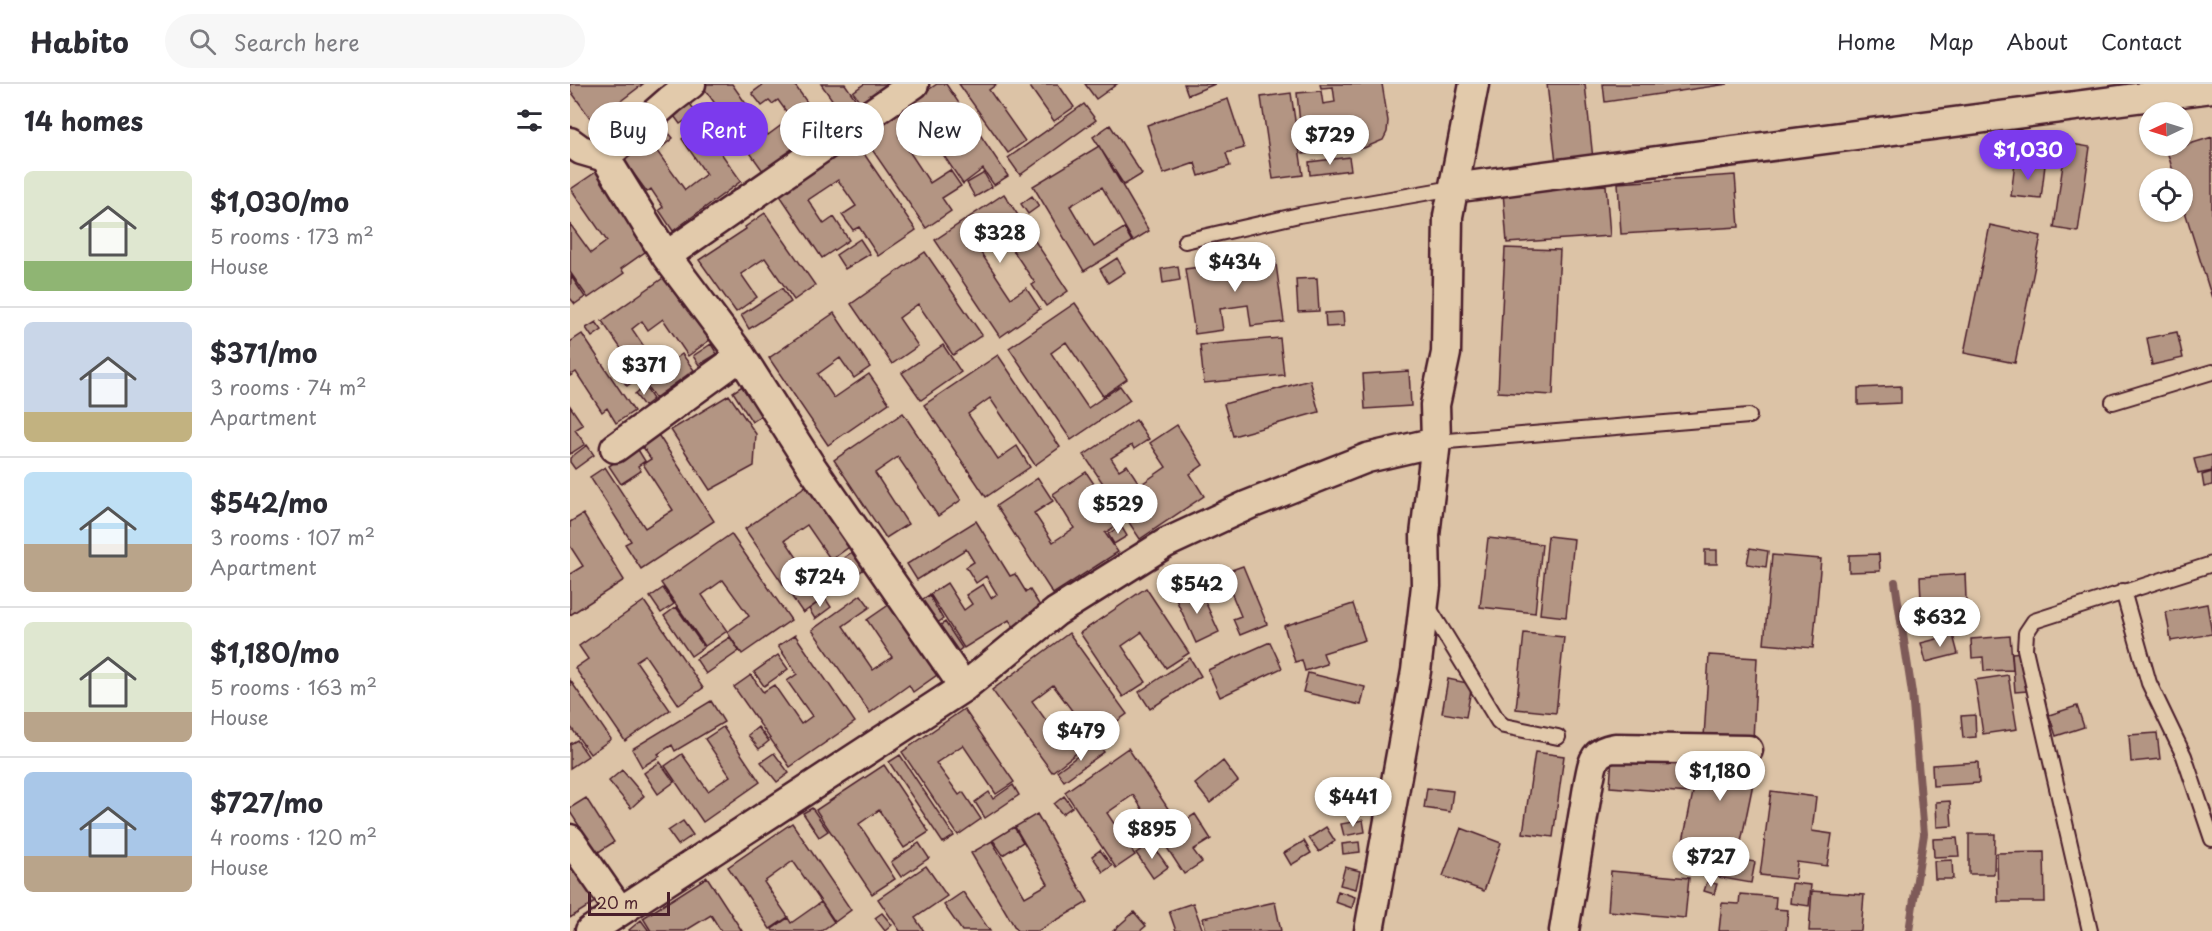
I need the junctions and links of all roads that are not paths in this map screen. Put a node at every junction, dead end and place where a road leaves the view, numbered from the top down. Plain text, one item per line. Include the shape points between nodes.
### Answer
1 (691, 84) edge
2 (914, 84) edge
3 (1474, 84) edge
4 (2212, 88) edge
5 (570, 142) edge
6 (605, 158) junction
7 (1453, 188) junction
8 (1185, 241) dead end
9 (666, 256) junction
10 (741, 356) junction
11 (2212, 372) edge
12 (2113, 402) dead end
13 (1749, 416) dead end
14 (1436, 442) junction
15 (615, 448) dead end
16 (2212, 564) edge
17 (2122, 591) junction
18 (1425, 602) junction
19 (964, 687) junction
20 (1558, 737) dead end
21 (1748, 750) dead end
22 (570, 839) edge
23 (2212, 839) edge
24 (620, 911) junction
25 (591, 931) edge
26 (1369, 931) edge
27 (1564, 931) edge
28 (2090, 931) edge

1 - 6 street
2 - 9 street
3 - 7 street
4 - 7 street
5 - 6 street
6 - 9 street
7 - 8 lane via 1299,215
7 - 14 street via 1446,353 1435,405
9 - 10 street
10 - 15 street
10 - 19 street via 813,469
11 - 12 lane
13 - 14 lane
14 - 18 street via 1425,535
14 - 19 street via 1367,458 1248,505 1166,543 1056,612
16 - 17 lane
17 - 23 lane via 2149,683 2184,756
17 - 28 lane via 2034,621 2026,633 2025,649
18 - 20 lane via 1498,721 1504,726
18 - 26 street
19 - 24 street
21 - 27 street via 1614,748 1598,754 1593,764
22 - 24 street
24 - 25 street

